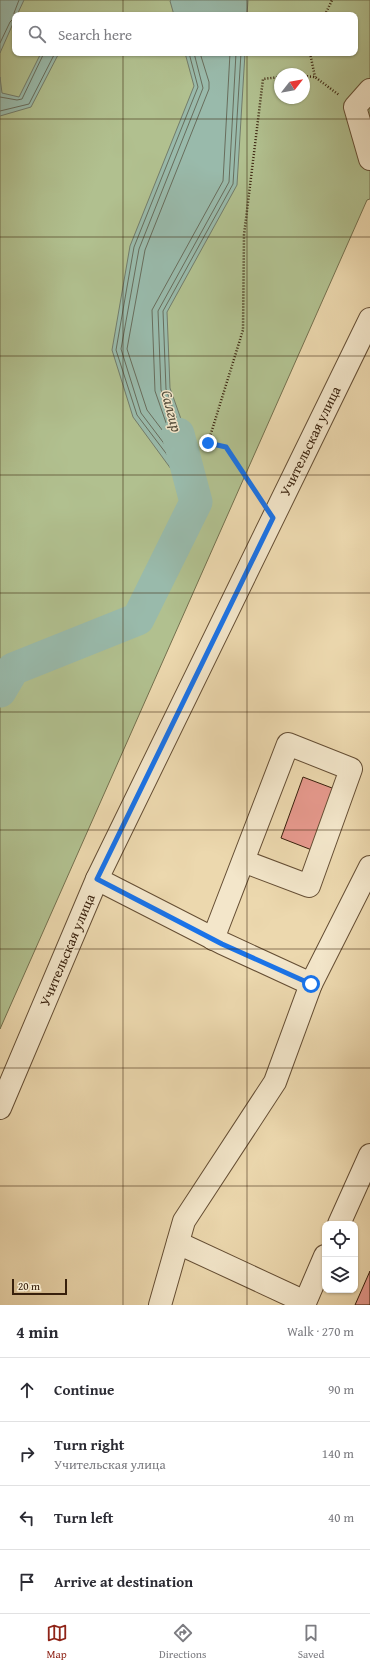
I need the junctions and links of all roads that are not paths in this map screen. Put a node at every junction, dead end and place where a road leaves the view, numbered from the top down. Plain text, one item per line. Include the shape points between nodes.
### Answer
1 (370, 90) edge
2 (370, 159) edge
3 (370, 319) edge
4 (243, 861) junction
5 (370, 867) edge
6 (97, 879) junction
7 (213, 939) junction
8 (311, 984) junction
9 (0, 1108) edge
10 (370, 1154) edge
11 (340, 1221) edge
12 (178, 1243) junction
13 (325, 1257) edge
14 (304, 1304) edge
15 (160, 1305) edge

1 - 2 street via 355,107
3 - 6 street, Учительская улица
4 - 4 street via 288,744 351,770 309,886
4 - 7 street
5 - 8 street
6 - 7 street
6 - 9 street, Учительская улица
7 - 8 street
8 - 12 street via 275,1082 184,1221
10 - 11 street
12 - 14 street
12 - 15 street
13 - 14 street

